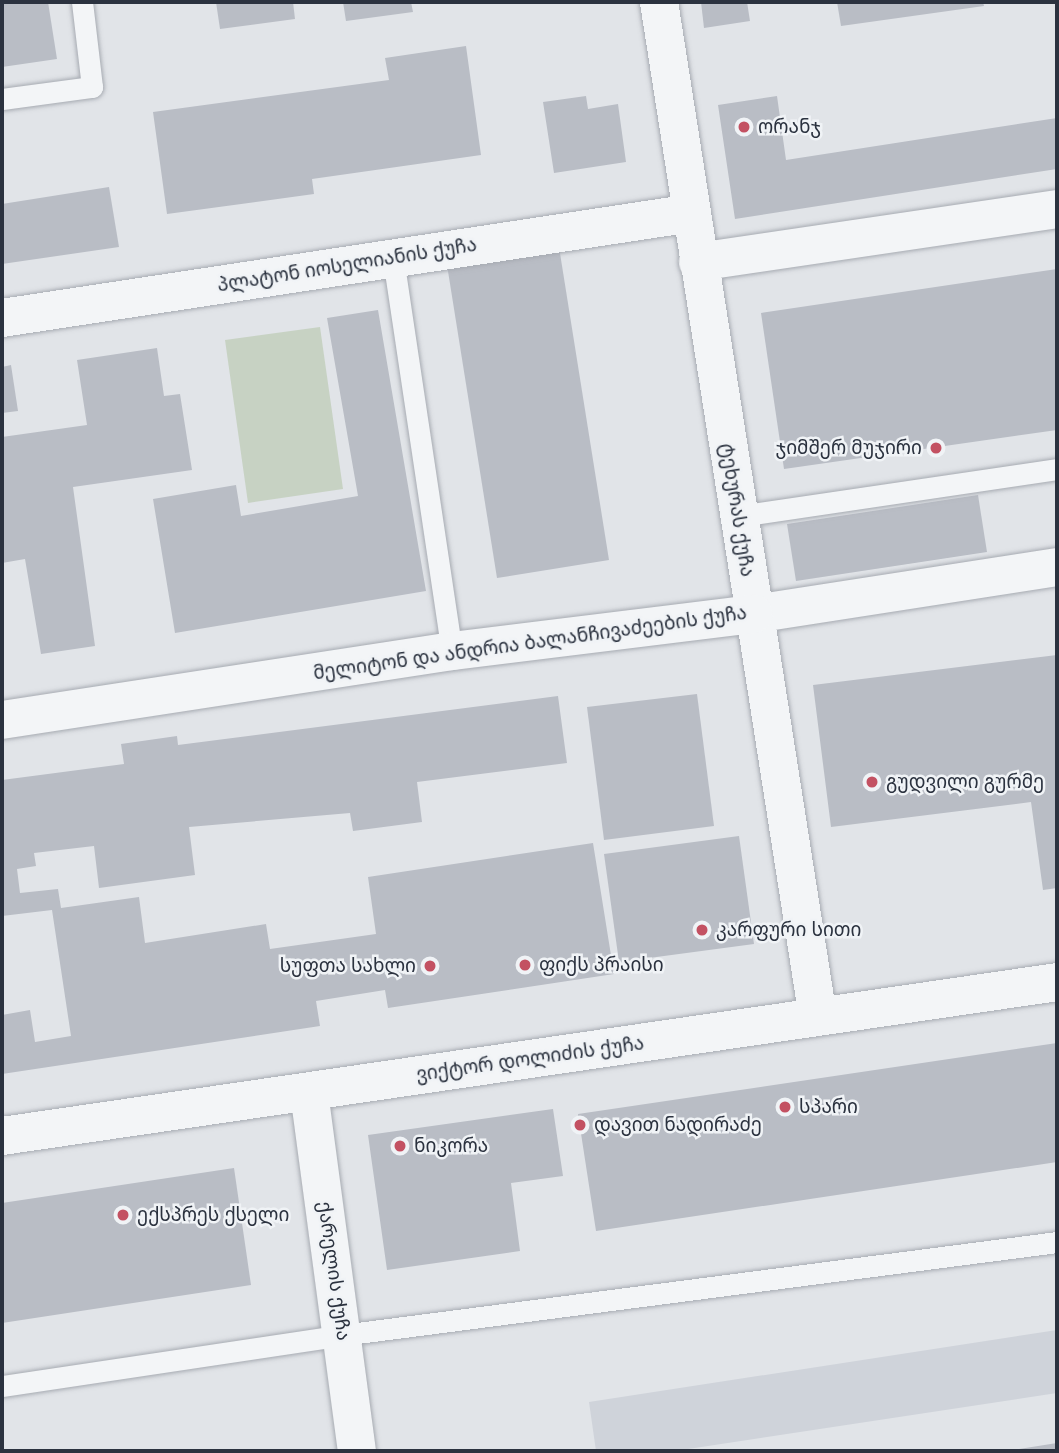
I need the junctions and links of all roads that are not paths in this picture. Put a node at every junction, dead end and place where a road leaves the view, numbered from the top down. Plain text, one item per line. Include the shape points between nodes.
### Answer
1 (82, 2) edge
2 (659, 2) edge
3 (2, 99) edge
4 (1057, 209) edge
5 (692, 213) junction
6 (393, 258) junction
7 (698, 262) junction
8 (2, 318) edge
9 (1057, 469) edge
10 (739, 516) junction
11 (1057, 567) edge
12 (754, 614) junction
13 (452, 651) junction
14 (2, 720) edge
15 (1057, 982) edge
16 (818, 1017) junction
17 (309, 1092) junction
18 (2, 1136) edge
19 (1057, 1242) edge
20 (342, 1335) junction
21 (2, 1386) edge
22 (357, 1451) edge

1 - 3 lane via 92,87
2 - 5 street, ტეხურას ქუჩა
4 - 7 street
5 - 6 street, პლატონ იოსელიანის ქუჩა
5 - 7 street, ტეხურას ქუჩა
6 - 8 street, პლატონ იოსელიანის ქუჩა
6 - 13 lane
7 - 10 street, ტეხურას ქუჩა
9 - 10 lane
10 - 12 street, ტეხურას ქუჩა
11 - 12 street, მელიტონ და ანდრია ბალანჩივაძეების ქუჩა
12 - 13 street, მელიტონ და ანდრია ბალანჩივაძეების ქუჩა
12 - 16 street, ტეხურას ქუჩა
13 - 14 street, მელიტონ და ანდრია ბალანჩივაძეების ქუჩა
15 - 16 street, ვიქტორ დოლიძის ქუჩა
16 - 17 street, ვიქტორ დოლიძის ქუჩა
17 - 18 street, ვიქტორ დოლიძის ქუჩა
17 - 20 street, ქარელის ქუჩა
19 - 20 lane
20 - 21 lane
20 - 22 street, ქარელის ქუჩა

